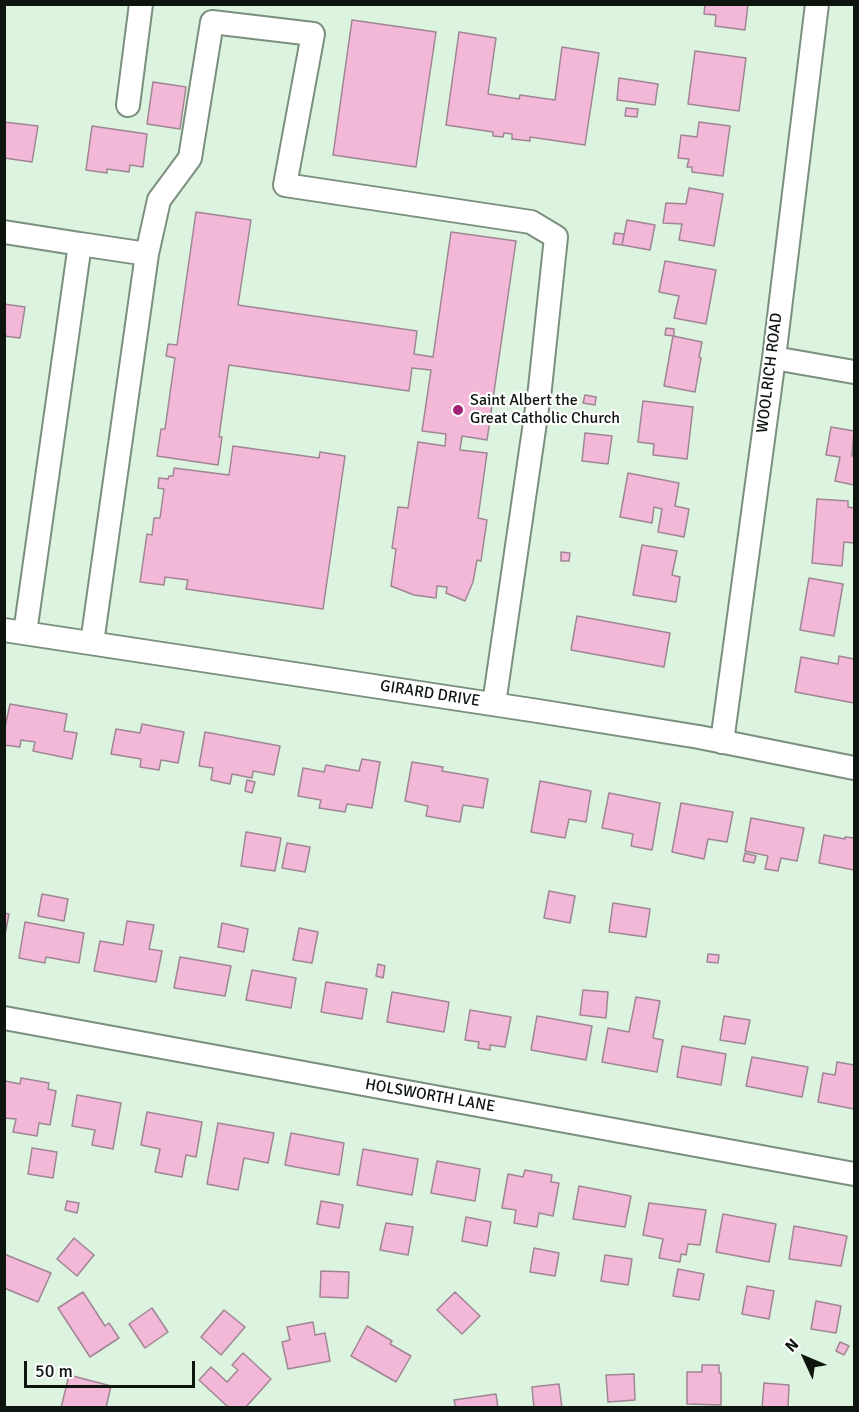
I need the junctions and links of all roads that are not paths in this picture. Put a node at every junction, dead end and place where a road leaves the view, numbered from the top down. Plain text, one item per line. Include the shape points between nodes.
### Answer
1 (141, 4) edge
2 (817, 4) edge
3 (213, 13) edge
4 (128, 105) dead end
5 (4, 232) edge
6 (80, 244) junction
7 (147, 254) junction
8 (774, 358) junction
9 (855, 372) edge
10 (15, 632) edge
11 (92, 643) junction
12 (494, 704) junction
13 (722, 742) junction
14 (855, 768) edge
15 (4, 1018) edge
16 (855, 1174) edge

1 - 4 street
2 - 8 street, WOOLRICH ROAD
3 - 7 street via 190,158 159,200
3 - 12 street via 313,34 285,185 531,222 556,237 540,388
5 - 6 street
6 - 7 street
6 - 10 street
7 - 11 street
8 - 9 street
8 - 13 street, WOOLRICH ROAD
10 - 11 street, GIRARD DRIVE
11 - 12 street, GIRARD DRIVE
12 - 13 street, GIRARD DRIVE
13 - 14 street, GIRARD DRIVE
15 - 16 street, HOLSWORTH LANE

